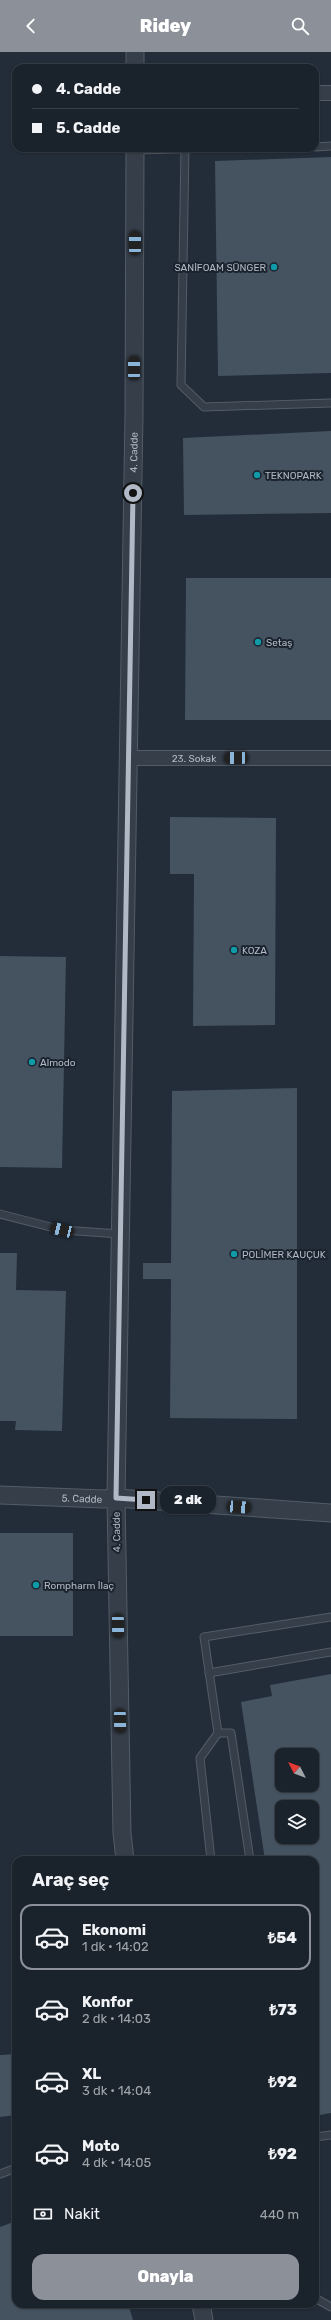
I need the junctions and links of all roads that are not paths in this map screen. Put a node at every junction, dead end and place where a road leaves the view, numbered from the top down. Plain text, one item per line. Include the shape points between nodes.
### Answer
1 (135, 52) edge
2 (135, 64) edge
3 (319, 93) edge
4 (331, 93) edge
5 (331, 146) edge
6 (319, 147) edge
7 (135, 152) edge
8 (185, 152) edge
9 (331, 403) edge
10 (129, 758) junction
11 (331, 758) edge
12 (0, 1214) edge
13 (120, 1234) junction
14 (0, 1495) edge
15 (116, 1498) junction
16 (331, 1513) edge
17 (331, 1617) edge
18 (331, 1652) edge
19 (209, 1674) junction
20 (218, 1733) junction
21 (125, 1856) edge
22 (211, 1856) edge
23 (249, 1856) edge
24 (331, 2135) edge
25 (319, 2137) edge
26 (12, 2170) edge
27 (0, 2174) edge
28 (319, 2300) edge
29 (331, 2307) edge
30 (202, 2308) edge
31 (204, 2320) edge

1 - 2 street
3 - 4 street
5 - 6 lane
7 - 10 street, 4. Cadde
8 - 9 lane via 181,384 204,407
10 - 11 street, 23. Sokak
10 - 13 street, 4. Cadde
12 - 13 lane via 62,1230
13 - 15 street, 4. Cadde
14 - 15 street, 5. Cadde
15 - 16 street, 5. Cadde
15 - 21 street, 4. Cadde via 122,1833
17 - 19 lane via 204,1637
18 - 19 lane
19 - 20 lane
20 - 22 lane via 200,1758
20 - 23 lane via 230,1733
24 - 25 lane
26 - 27 lane
28 - 29 lane
30 - 31 street

